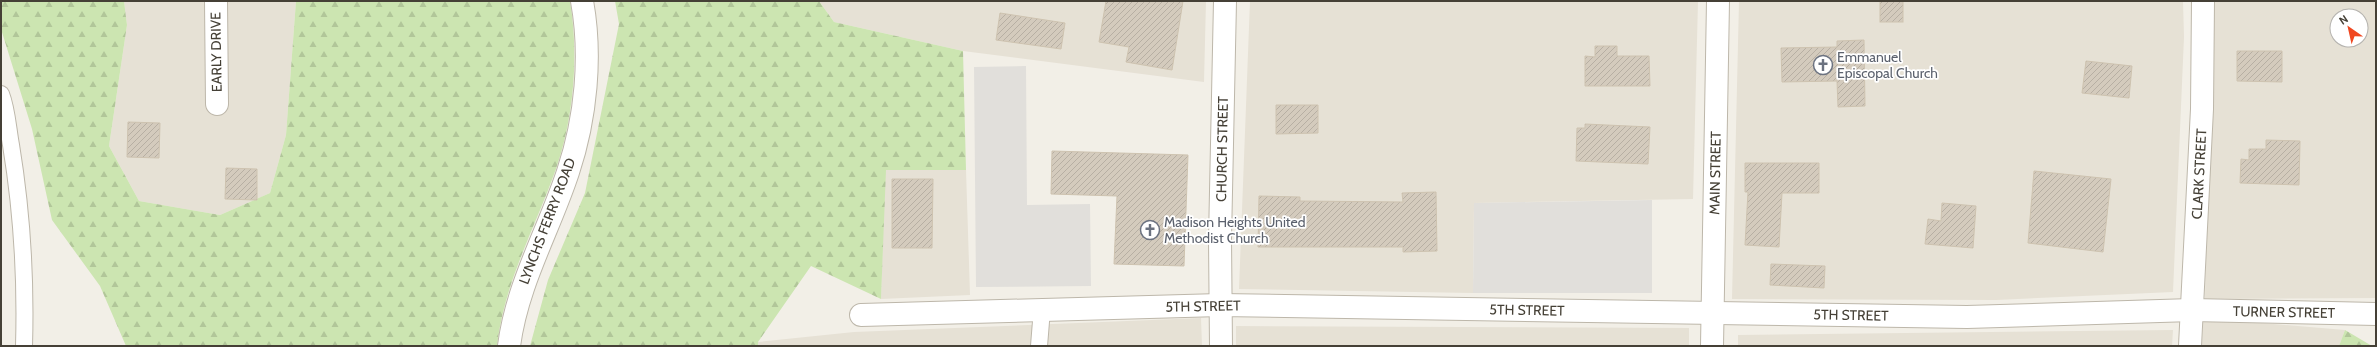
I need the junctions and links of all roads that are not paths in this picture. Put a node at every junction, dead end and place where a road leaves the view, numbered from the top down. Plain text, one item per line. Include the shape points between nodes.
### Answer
1 (216, 1) edge
2 (582, 1) edge
3 (1225, 1) edge
4 (1718, 1) edge
5 (2203, 1) edge
6 (1, 94) edge
7 (217, 104) dead end
8 (1220, 305) junction
9 (1042, 309) junction
10 (2192, 310) junction
11 (1713, 313) junction
12 (2376, 314) edge
13 (861, 315) dead end
14 (24, 346) edge
15 (509, 346) edge
16 (1039, 346) edge
17 (1221, 346) edge
18 (1712, 346) edge
19 (2190, 346) edge

1 - 7 street, EARLY DRIVE
2 - 15 street, LYNCHS FERRY ROAD via 586,64 582,113 568,171 520,292
3 - 8 street, CHURCH STREET
4 - 11 street, MAIN STREET
5 - 10 street, CLARK STREET via 2202,109
6 - 14 lane via 23,234
8 - 9 street, 5TH STREET
8 - 11 street, 5TH STREET
8 - 17 street, CHURCH STREET
9 - 13 street, 5TH STREET
9 - 16 lane
10 - 11 street, 5TH STREET via 1967,317
10 - 12 street, TURNER STREET
10 - 19 street, CLARK STREET
11 - 18 street, MAIN STREET

